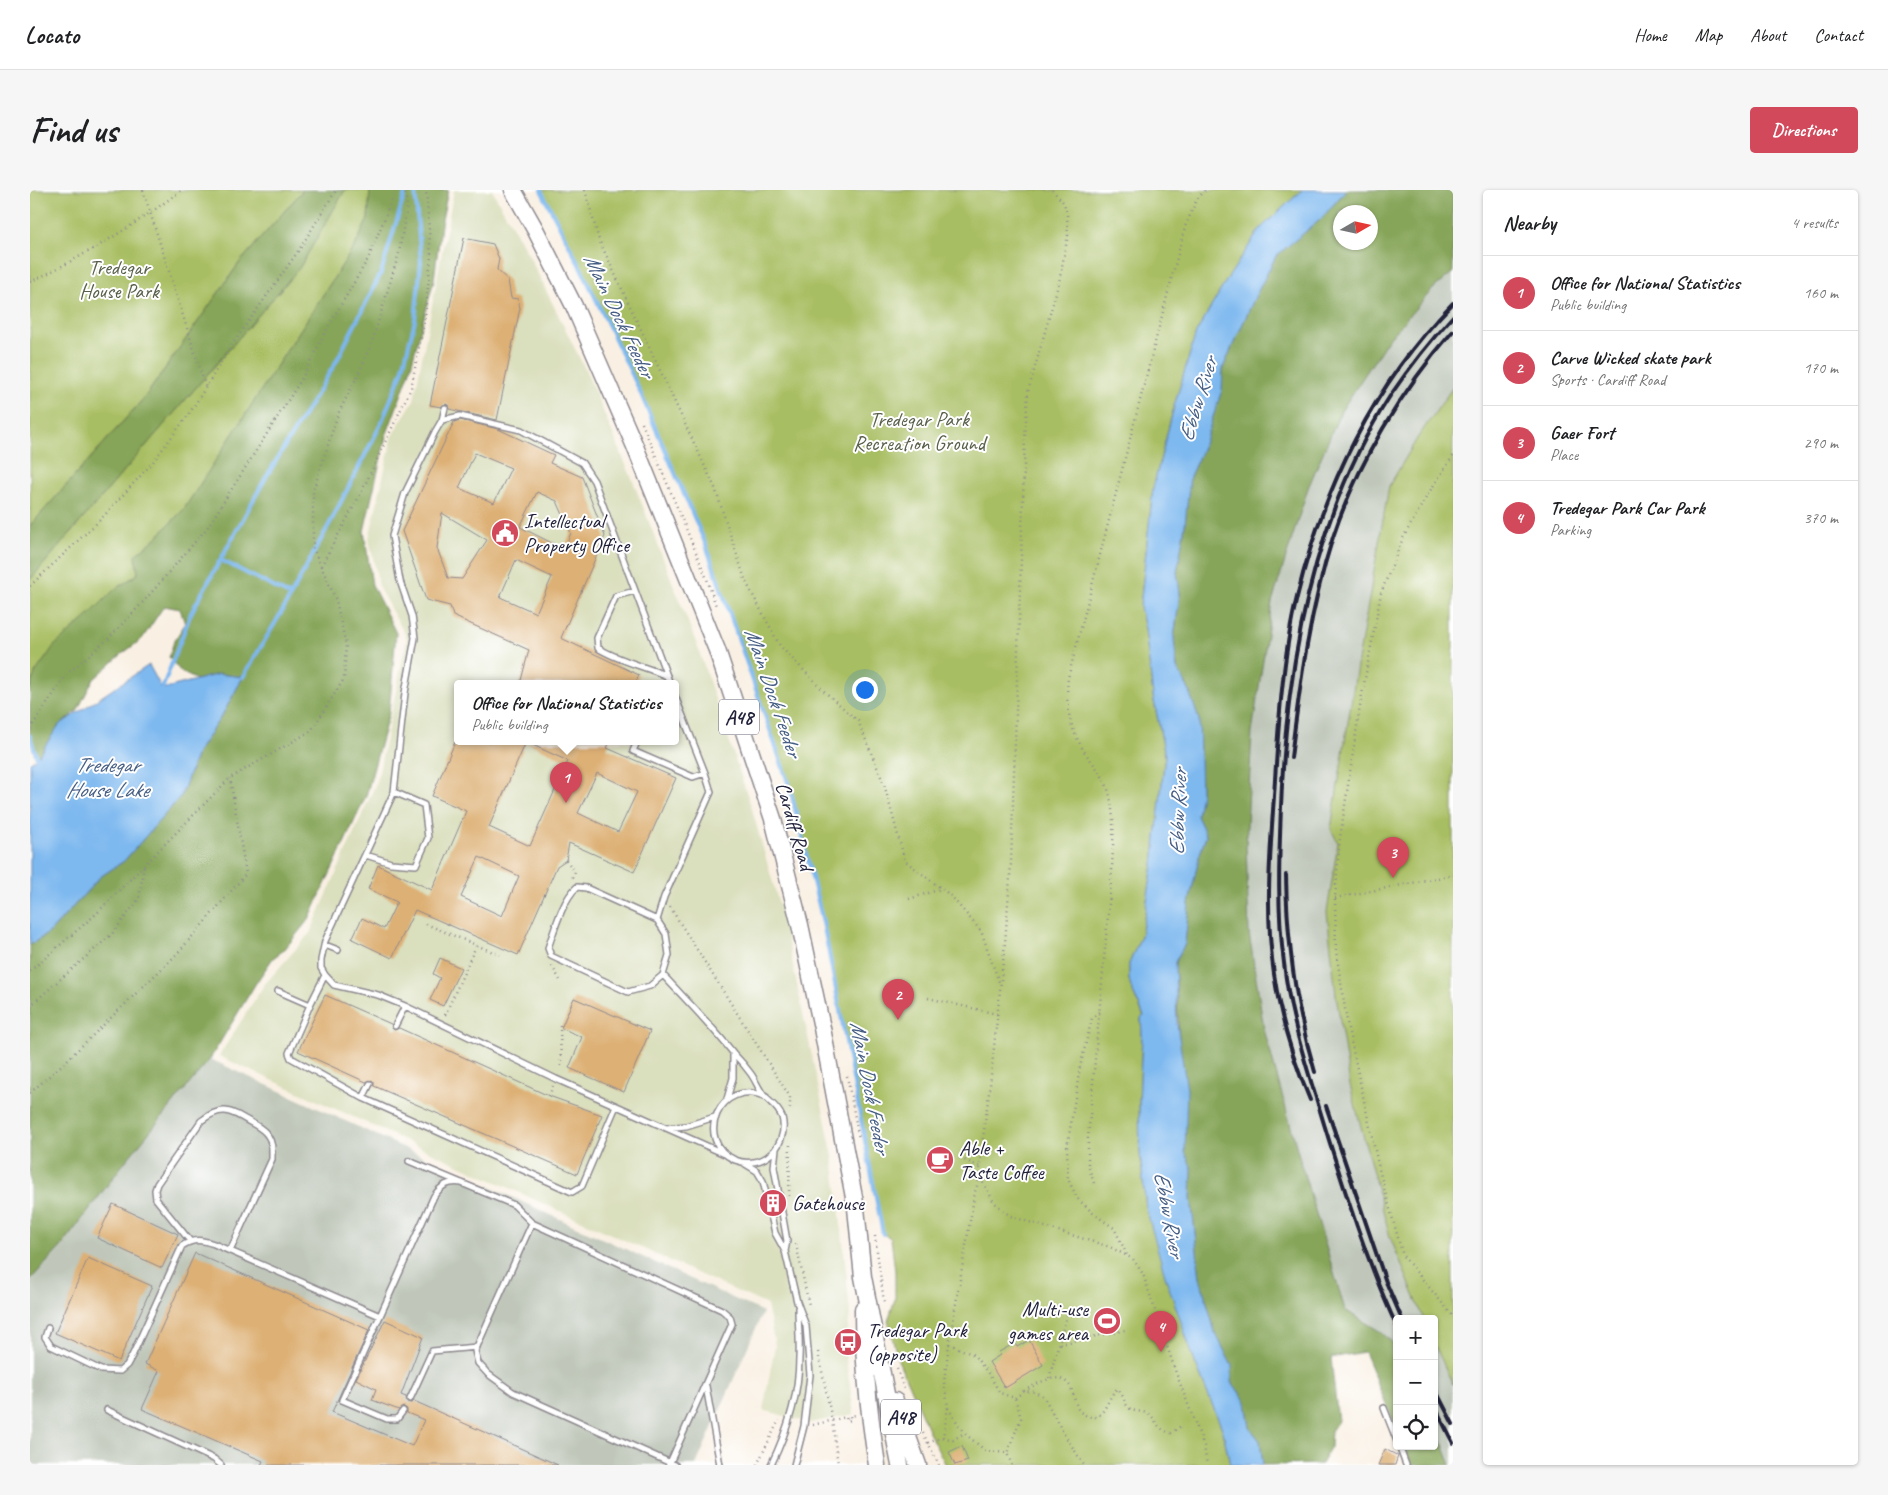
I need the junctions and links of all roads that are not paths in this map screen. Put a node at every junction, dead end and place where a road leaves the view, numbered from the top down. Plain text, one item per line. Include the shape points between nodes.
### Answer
1 (513, 190) edge
2 (445, 408) dead end
3 (442, 420) junction
4 (635, 590) junction
5 (667, 676) junction
6 (668, 680) edge
7 (679, 709) edge
8 (635, 745) edge
9 (705, 773) junction
10 (394, 792) junction
11 (366, 855) junction
12 (657, 920) junction
13 (325, 945) junction
14 (338, 950) dead end
15 (663, 974) junction
16 (324, 975) junction
17 (278, 991) dead end
18 (310, 1006) junction
19 (404, 1006) junction
20 (396, 1026) dead end
21 (733, 1052) junction
22 (370, 1084) dead end
23 (766, 1097) junction
24 (363, 1098) junction
25 (728, 1099) junction
26 (616, 1106) junction
27 (715, 1118) junction
28 (666, 1128) junction
29 (776, 1148) junction
30 (727, 1155) junction
31 (409, 1161) dead end
32 (744, 1162) junction
33 (462, 1182) junction
34 (532, 1222) junction
35 (190, 1240) junction
36 (230, 1251) junction
37 (785, 1251) junction
38 (864, 1277) junction
39 (797, 1302) junction
40 (380, 1316) junction
41 (48, 1328) dead end
42 (477, 1347) junction
43 (882, 1369) junction
44 (706, 1385) junction
45 (410, 1399) dead end
46 (1384, 1408) dead end
47 (107, 1410) dead end
48 (403, 1411) dead end
49 (1393, 1431) edge
50 (1400, 1450) edge
51 (671, 1464) edge
52 (221, 1465) edge
53 (720, 1465) edge
54 (771, 1465) edge
55 (794, 1465) edge
56 (877, 1465) edge
57 (900, 1465) edge
58 (918, 1465) edge
59 (1406, 1465) edge

1 - 38 main road, Cardiff Road / A48 via 574,306 634,444 717,650 773,819 824,1037 856,1208
2 - 3 lane
3 - 4 lane via 460,416 521,430 582,463 594,481
3 - 10 lane via 406,493 392,536 415,638
4 - 5 lane
4 - 5 lane via 616,596 597,638 598,648 612,657
5 - 6 lane
7 - 9 lane
8 - 9 lane via 632,751 693,776
9 - 12 lane via 711,792
10 - 11 lane
10 - 11 lane via 424,805 428,838 416,866
11 - 13 lane
12 - 15 lane via 666,934 669,955
12 - 15 lane via 586,888 577,888 571,893 548,948 551,956 628,992 650,986
13 - 14 lane
13 - 16 lane via 321,960
15 - 21 lane
16 - 18 lane
16 - 19 lane via 334,985 378,995
17 - 18 lane
18 - 24 lane via 289,1053 291,1058
19 - 20 lane
19 - 26 lane
21 - 23 lane
21 - 25 lane via 733,1078
22 - 24 lane
23 - 25 lane via 746,1093
23 - 29 lane via 776,1106 783,1123
24 - 26 lane via 572,1192 582,1186
25 - 27 lane
26 - 28 lane
27 - 28 lane
27 - 30 lane via 714,1137
28 - 30 lane
29 - 32 lane via 763,1159
29 - 37 lane via 774,1168 788,1241
30 - 32 lane
31 - 33 lane
32 - 37 lane via 757,1171 763,1181 775,1234
33 - 34 lane via 514,1205
33 - 40 lane via 450,1181 441,1186 434,1196
34 - 42 lane
34 - 44 lane via 722,1310 730,1317 732,1324
35 - 36 lane via 199,1239
35 - 36 lane via 156,1198 155,1190 201,1121 221,1110 231,1111 261,1128 269,1137 272,1159
35 - 41 lane via 182,1246 133,1354 120,1371 101,1370 51,1346 45,1336
36 - 40 lane
37 - 39 lane
38 - 43 main road, Cardiff Road / A48
38 - 56 main road, Cardiff Road / A48 via 863,1346
39 - 54 lane via 800,1359 791,1417
39 - 55 lane via 806,1326 810,1376 804,1426
40 - 48 lane via 342,1400 387,1419 397,1419
42 - 45 lane via 432,1351
42 - 51 lane via 478,1363 513,1392
43 - 57 main road, A48
43 - 58 main road, A48
44 - 51 lane
44 - 53 lane
46 - 49 lane
47 - 52 lane
50 - 59 lane

